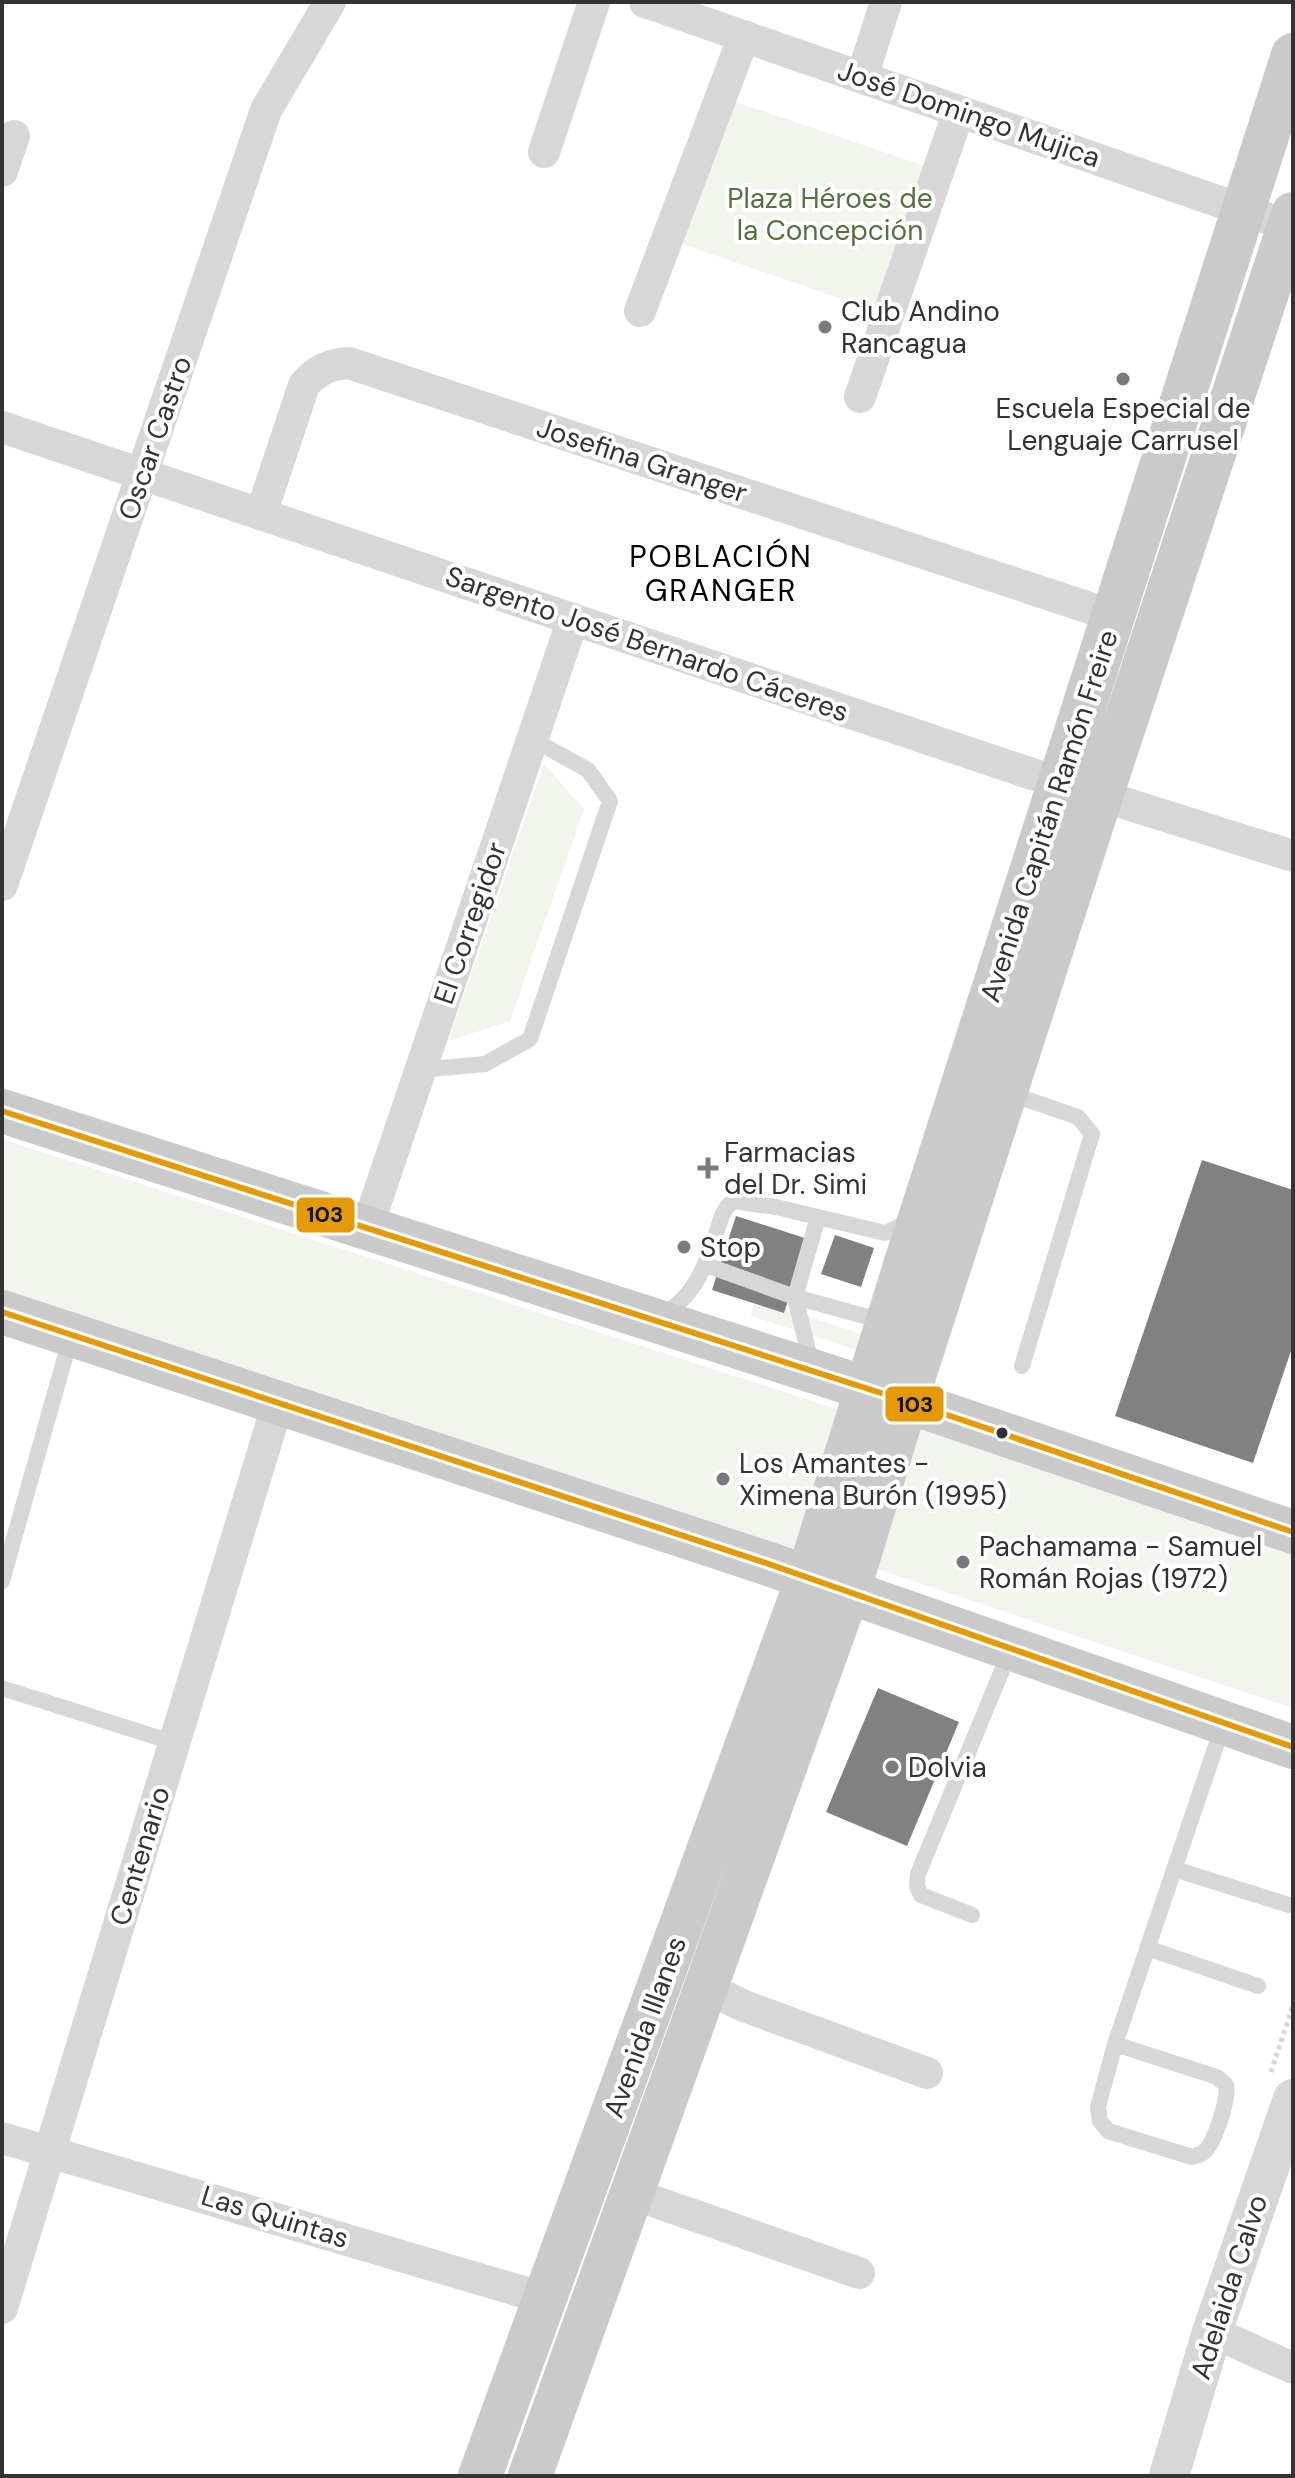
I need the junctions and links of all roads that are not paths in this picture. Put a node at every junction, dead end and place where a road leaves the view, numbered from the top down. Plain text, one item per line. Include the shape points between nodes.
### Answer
1 (330, 2) edge
2 (594, 2) edge
3 (645, 2) edge
4 (886, 2) edge
5 (744, 36) junction
6 (1293, 55) edge
7 (862, 77) junction
8 (959, 111) junction
9 (14, 136) dead end
10 (544, 152) dead end
11 (2, 171) edge
12 (1244, 210) junction
13 (1292, 222) edge
14 (640, 311) dead end
15 (860, 397) dead end
16 (2, 427) edge
17 (142, 474) junction
18 (261, 514) junction
19 (1114, 616) junction
20 (573, 619) junction
21 (532, 739) junction
22 (1060, 782) junction
23 (1101, 796) junction
24 (1293, 856) edge
25 (2, 885) edge
26 (420, 1070) junction
27 (1006, 1092) junction
28 (2, 1111) edge
29 (921, 1215) junction
30 (818, 1217) junction
31 (367, 1228) junction
32 (706, 1265) junction
33 (795, 1297) junction
34 (2, 1312) edge
35 (652, 1319) junction
36 (888, 1322) junction
37 (71, 1335) junction
38 (1022, 1366) dead end
39 (813, 1372) junction
40 (886, 1395) junction
41 (278, 1403) junction
42 (1293, 1532) edge
43 (2, 1581) edge
44 (828, 1585) junction
45 (1011, 1648) junction
46 (2, 1688) edge
47 (1224, 1722) junction
48 (175, 1743) junction
49 (1293, 1747) edge
50 (1174, 1869) junction
51 (1289, 1905) dead end
52 (972, 1915) dead end
53 (1147, 1948) junction
54 (1258, 1986) dead end
55 (707, 1988) junction
56 (1115, 2044) junction
57 (927, 2073) dead end
58 (1293, 2099) edge
59 (2, 2138) edge
60 (51, 2153) junction
61 (633, 2194) junction
62 (859, 2273) dead end
63 (547, 2299) junction
64 (2, 2308) edge
65 (1212, 2332) junction
66 (1293, 2368) edge
67 (480, 2476) edge
68 (530, 2476) edge
69 (1169, 2476) edge

1 - 17 street, Oscar Castro via 266,110
2 - 10 street
3 - 5 street, José Domingo Mujica
4 - 7 street
5 - 7 street, José Domingo Mujica
5 - 14 street
6 - 12 main road, Avenida Capitán Ramón Freire
7 - 8 street, José Domingo Mujica
8 - 12 street, José Domingo Mujica
8 - 15 street
9 - 11 street
12 - 13 street, José Domingo Mujica
12 - 19 main road, Avenida Capitán Ramón Freire
13 - 23 main road, Avenida Capitán Ramón Freire
16 - 17 street, Sargento José Bernardo Cáceres
17 - 18 street, Sargento José Bernardo Cáceres
17 - 25 street, Oscar Castro
18 - 19 street, Josefina Granger via 304,385 323,368 349,363
18 - 20 street, Sargento José Bernardo Cáceres
19 - 22 main road, Avenida Capitán Ramón Freire
20 - 21 street, El Corregidor
20 - 22 street, Sargento José Bernardo Cáceres
21 - 26 street, El Corregidor
21 - 26 lane via 588,770 610,801 530,1039 485,1064
22 - 23 street, Sargento José Bernardo Cáceres
22 - 29 main road, Avenida Capitán Ramón Freire
23 - 24 street, Sargento José Bernardo Cáceres
23 - 27 main road, Avenida Capitán Ramón Freire
26 - 31 street, El Corregidor
27 - 38 lane via 1078,1117 1092,1134
27 - 40 main road, Avenida Capitán Ramón Freire
28 - 31 main road
29 - 30 lane via 885,1233
29 - 36 main road, Avenida Capitán Ramón Freire
30 - 32 lane via 733,1201 725,1207
30 - 33 lane
31 - 35 main road
32 - 33 lane
32 - 35 lane via 687,1296
33 - 36 lane
33 - 39 lane
34 - 37 main road
35 - 39 main road
36 - 40 main road, Avenida Capitán Ramón Freire
37 - 41 main road
37 - 43 lane
39 - 40 main road
40 - 42 main road
40 - 44 main road, Avenida Capitán Ramón Freire
41 - 44 main road
41 - 48 street, Centenario
44 - 45 main road
44 - 55 main road, Avenida Illanes
44 - 63 main road, Avenida Illanes
45 - 47 main road
45 - 52 lane via 918,1874 921,1895
46 - 48 lane
47 - 49 main road
47 - 50 lane
48 - 60 street, Centenario
50 - 51 lane
50 - 53 lane
53 - 54 lane
53 - 56 lane
55 - 57 street
55 - 61 main road, Avenida Illanes
56 - 56 lane via 1217,2077 1226,2085 1228,2096 1204,2153 1192,2157 1108,2131 1098,2107
58 - 65 street, Adelaida Calvo
59 - 60 street, Las Quintas
60 - 63 street, Las Quintas
60 - 64 street, Centenario
61 - 62 street
61 - 68 main road, Avenida Illanes
63 - 67 main road, Avenida Illanes
65 - 66 street
65 - 69 street, Adelaida Calvo

